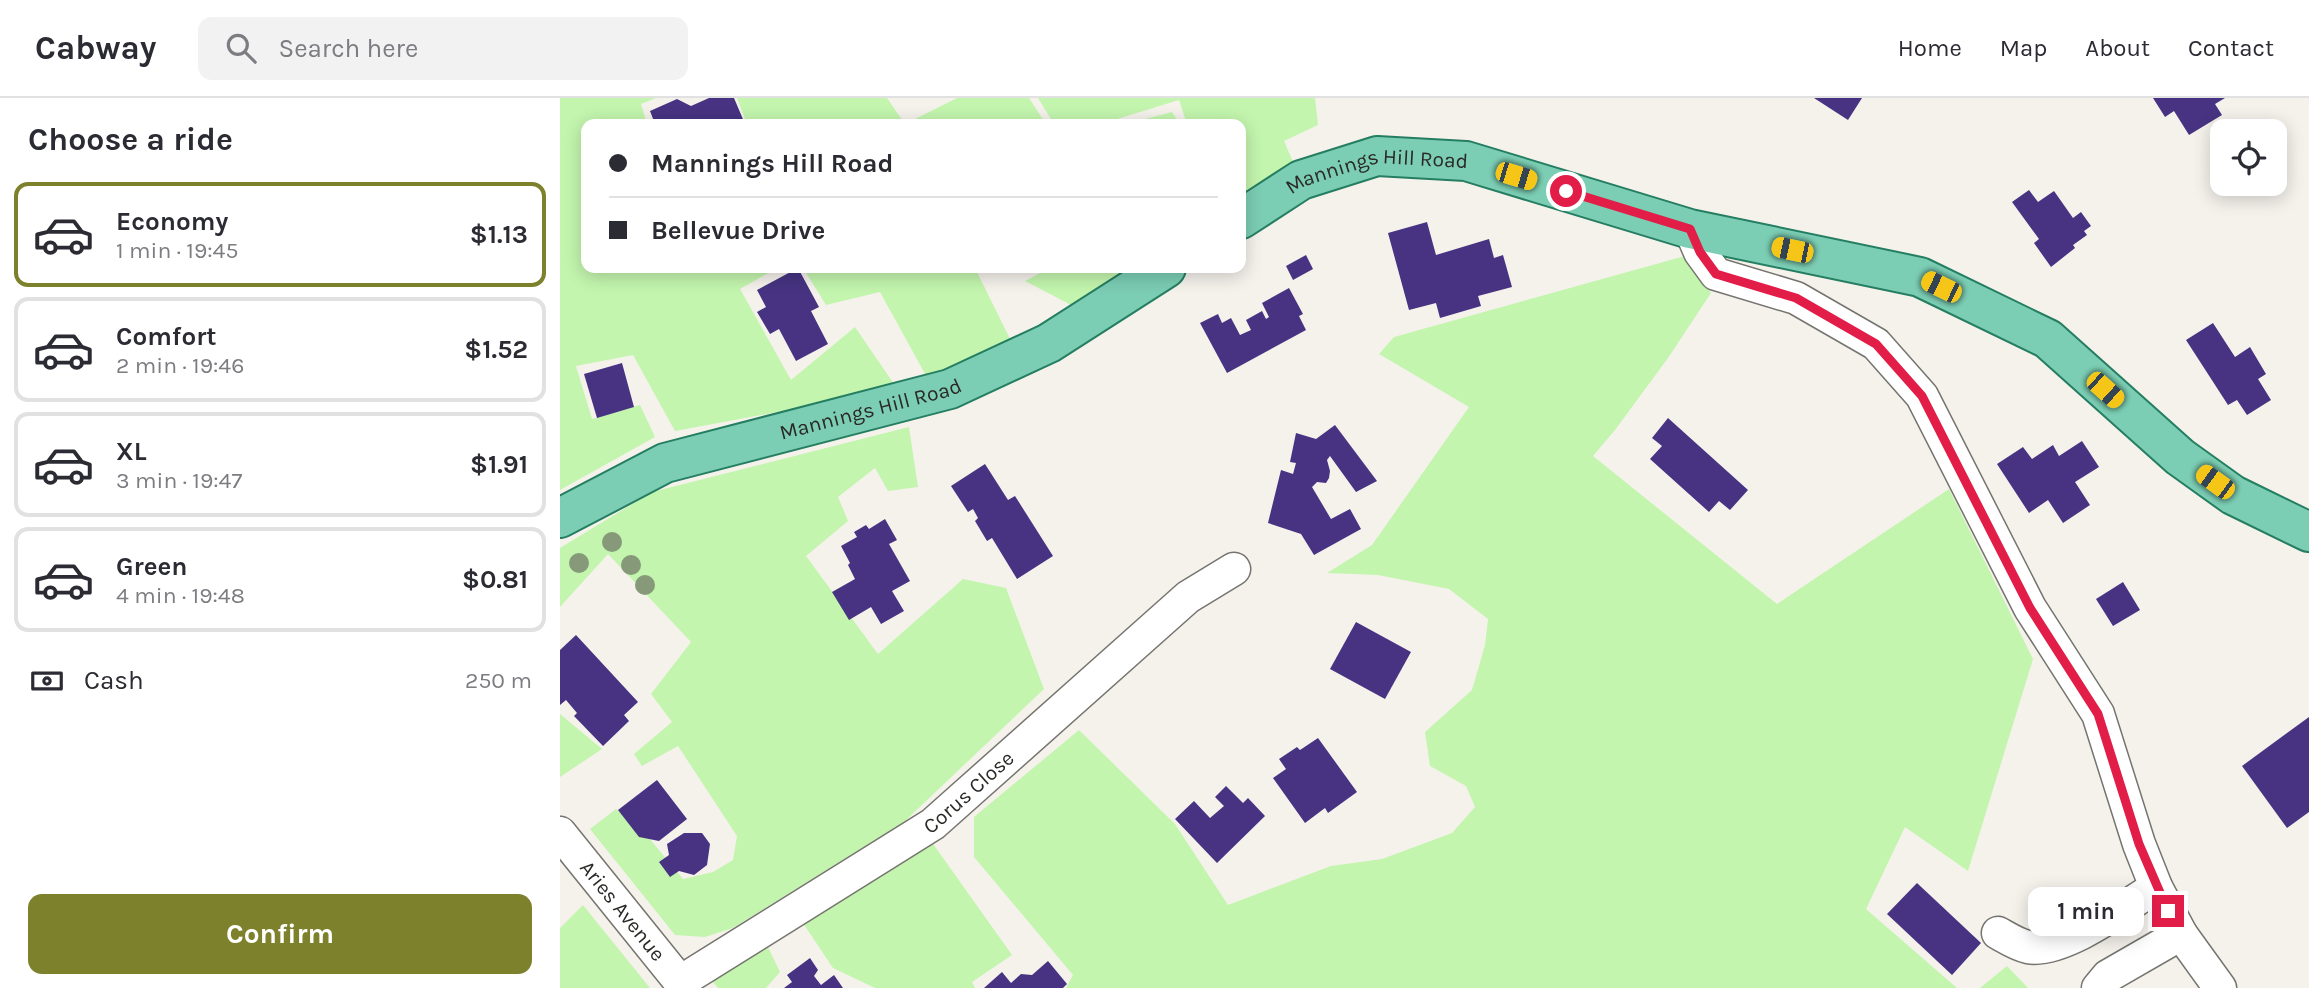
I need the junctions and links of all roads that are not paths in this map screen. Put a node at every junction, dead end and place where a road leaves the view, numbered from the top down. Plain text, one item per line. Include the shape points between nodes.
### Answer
1 (1246, 216) edge
2 (1690, 229) junction
3 (1158, 273) edge
4 (560, 518) edge
5 (2309, 532) edge
6 (1234, 569) dead end
7 (560, 833) edge
8 (2157, 887) junction
9 (1998, 933) dead end
10 (2180, 934) junction
11 (682, 985) edge
12 (2098, 988) edge
13 (2220, 988) edge

1 - 2 main road, Mannings Hill Road via 1301,180 1377,156 1466,161
2 - 5 main road, Mannings Hill Road via 1920,277 2048,339 2180,457 2233,495
2 - 8 street via 1716,274 1796,298 1876,344 1922,396 2030,608 2098,714
3 - 4 main road, Mannings Hill Road via 1049,343 950,389 665,463
6 - 11 street, Corus Close via 1188,597 933,824
7 - 11 street, Aries Avenue
8 - 9 street via 2056,945 2029,947
8 - 10 street
10 - 12 street via 2108,976
10 - 13 street

